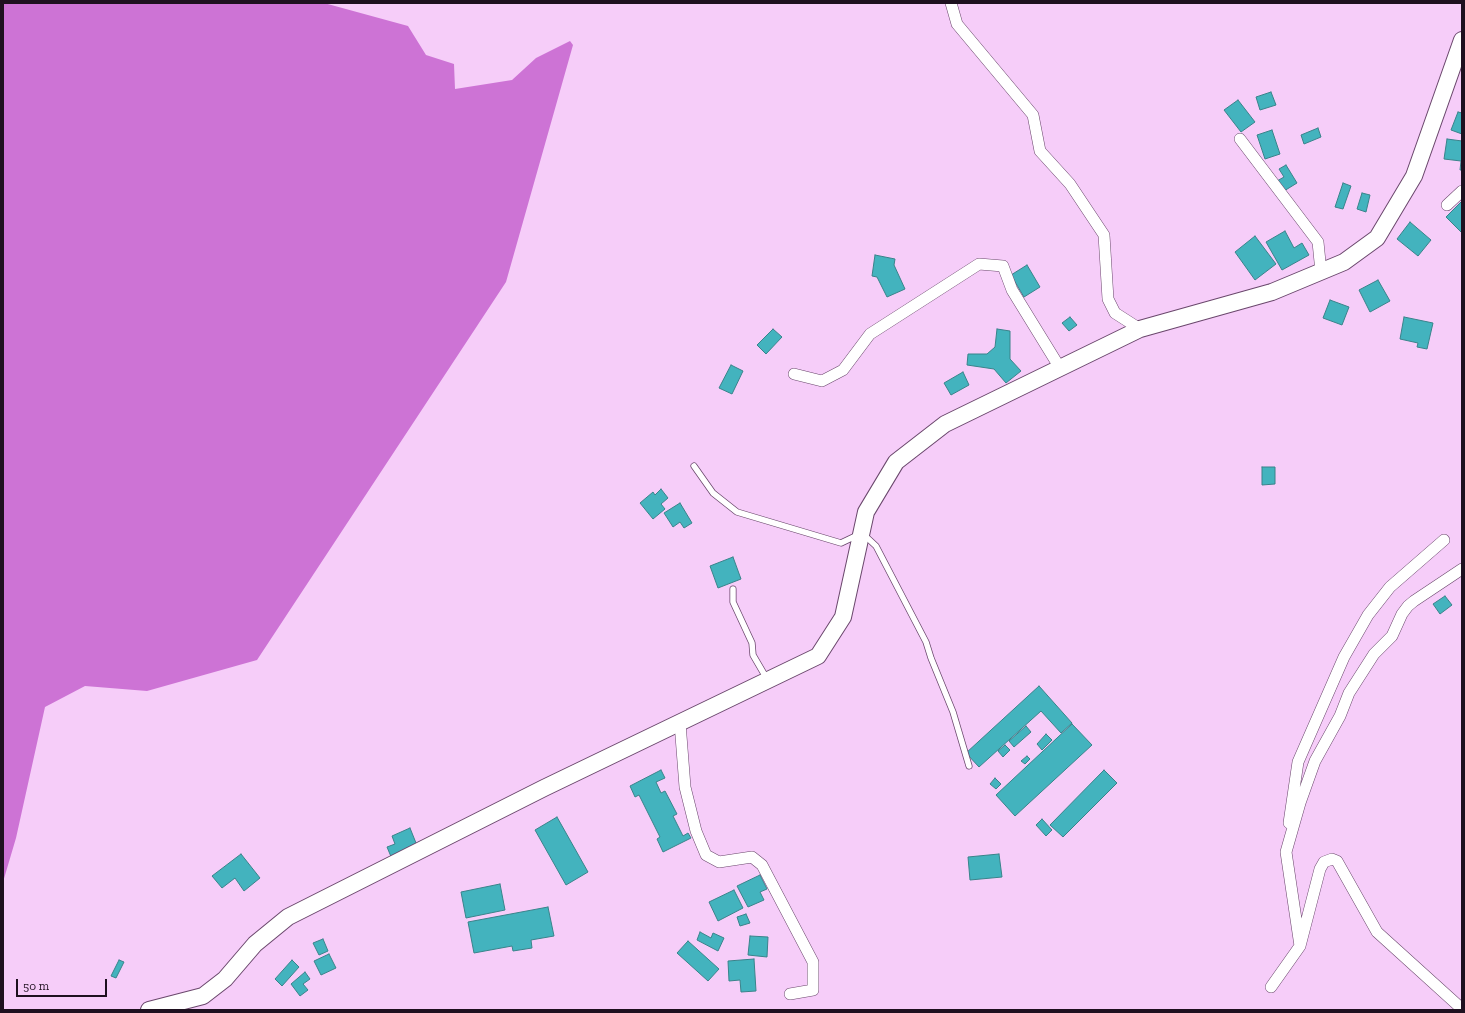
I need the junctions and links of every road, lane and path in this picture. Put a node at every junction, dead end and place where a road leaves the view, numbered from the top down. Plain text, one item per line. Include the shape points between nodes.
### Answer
1 (951, 3) edge
2 (1462, 40) edge
3 (1240, 139) dead end
4 (1462, 191) edge
5 (1447, 205) dead end
6 (1321, 272) junction
7 (1140, 329) junction
8 (1060, 368) junction
9 (794, 374) dead end
10 (694, 466) dead end
11 (862, 533) junction
12 (1444, 540) dead end
13 (1462, 569) edge
14 (733, 589) dead end
15 (768, 680) junction
16 (680, 723) junction
17 (969, 766) dead end
18 (1286, 852) junction
19 (1300, 946) junction
20 (1271, 987) dead end
21 (790, 994) dead end
22 (1462, 1009) edge
23 (149, 1010) edge

1 - 7 street via 957,24 1033,115 1040,151 1070,184 1104,235 1108,299 1115,312
2 - 6 street via 1414,176 1377,238 1344,262
3 - 6 street via 1318,242
4 - 5 street
6 - 7 street via 1272,292
7 - 8 street
8 - 9 street via 1012,290 1003,266 979,264 870,334 843,370 822,381
8 - 11 street via 945,424 896,462 866,512
10 - 11 lane via 713,492 737,512 841,543
11 - 15 street via 843,617 818,656
11 - 17 lane via 876,546 926,642 953,712
12 - 18 street via 1390,587 1368,615 1344,657 1298,762
13 - 18 street via 1408,606 1392,636 1374,654 1349,693 1340,716 1315,761
14 - 15 lane via 732,602 752,643 753,655
15 - 16 street
16 - 21 street via 685,787 696,830 706,855 719,862 752,857 762,865 813,962 813,990
16 - 23 street via 544,788 288,917 256,944 224,979 203,996
18 - 19 street
19 - 20 street
19 - 22 street via 1320,870 1324,862 1332,859 1337,861 1377,932

